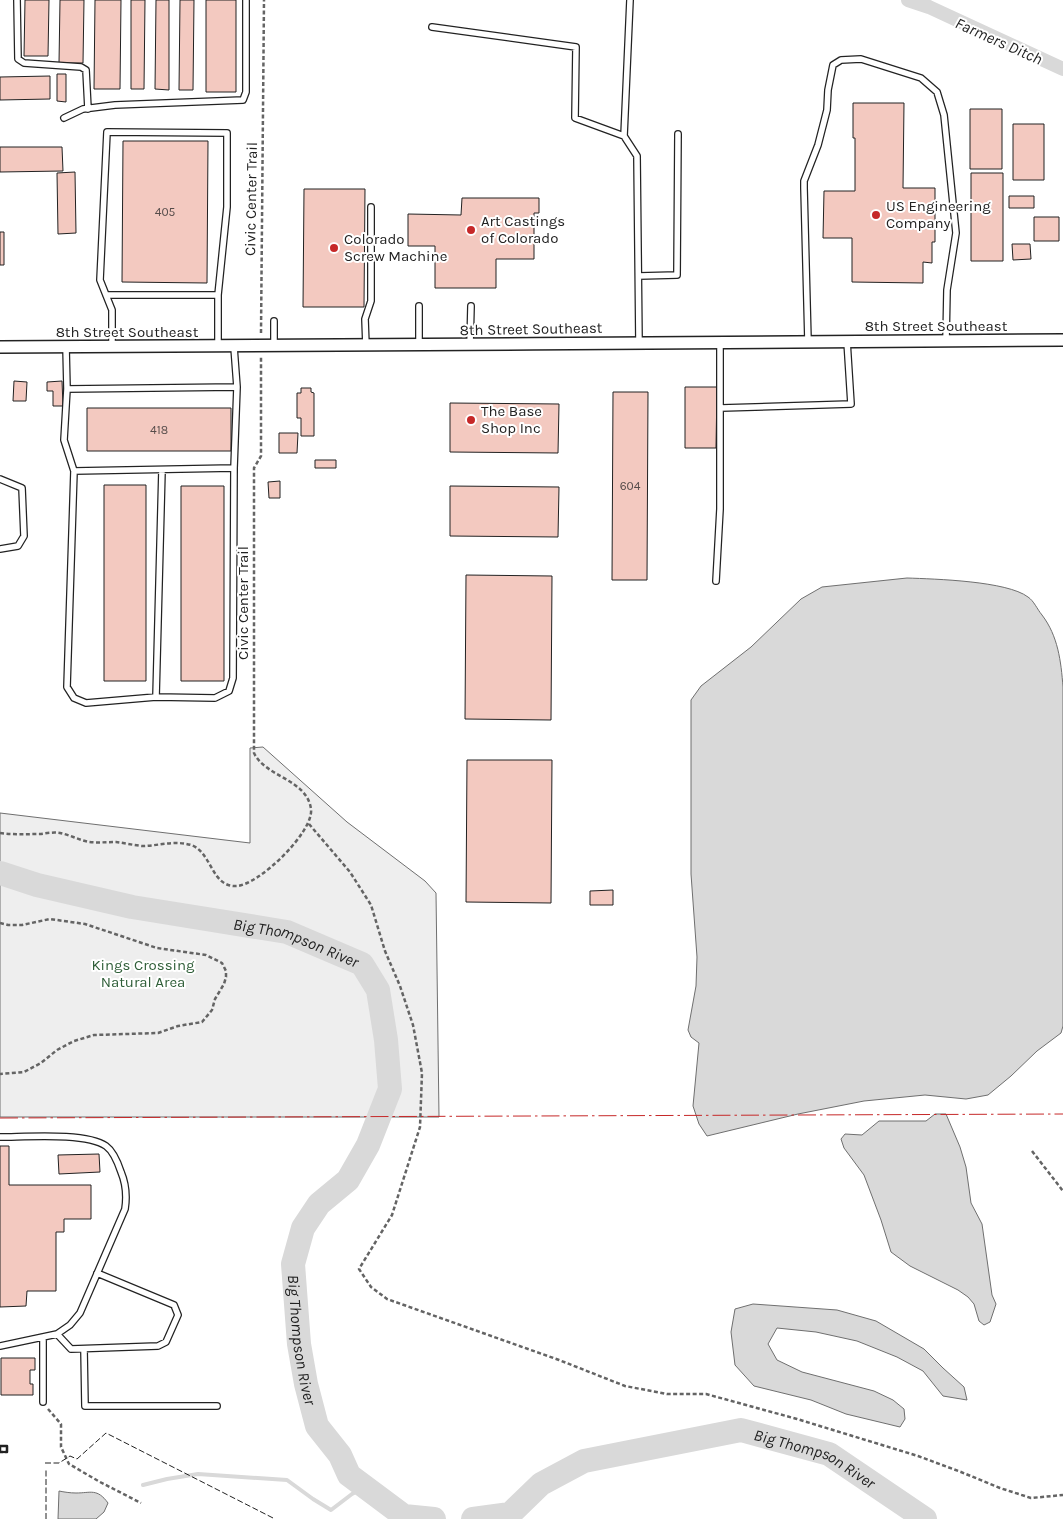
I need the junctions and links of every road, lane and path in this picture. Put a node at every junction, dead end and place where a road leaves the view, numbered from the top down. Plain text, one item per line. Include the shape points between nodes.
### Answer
1 (17, 0) edge
2 (246, 0) edge
3 (264, 0) edge
4 (630, 0) edge
5 (432, 27) dead end
6 (88, 109) junction
7 (64, 118) dead end
8 (678, 134) dead end
9 (624, 136) junction
10 (371, 207) dead end
11 (639, 276) junction
12 (106, 295) junction
13 (218, 295) junction
14 (420, 306) dead end
15 (470, 306) dead end
16 (274, 321) dead end
17 (1063, 340) edge
18 (808, 341) junction
19 (847, 341) junction
20 (946, 341) junction
21 (720, 342) junction
22 (638, 343) junction
23 (470, 345) junction
24 (234, 346) junction
25 (366, 346) junction
26 (419, 346) junction
27 (0, 347) edge
28 (66, 347) junction
29 (112, 347) junction
30 (218, 347) junction
31 (261, 347) junction
32 (274, 347) junction
33 (237, 387) junction
34 (67, 389) junction
35 (721, 408) junction
36 (234, 468) junction
37 (162, 470) junction
38 (74, 471) junction
39 (0, 479) edge
40 (0, 549) edge
41 (716, 581) dead end
42 (156, 697) junction
43 (309, 824) junction
44 (0, 833) edge
45 (0, 923) edge
46 (0, 1074) edge
47 (0, 1137) edge
48 (1032, 1151) dead end
49 (1063, 1191) edge
50 (97, 1273) junction
51 (57, 1334) junction
52 (43, 1337) junction
53 (0, 1346) edge
54 (84, 1349) junction
55 (43, 1402) joint
56 (218, 1406) dead end
57 (1063, 1495) edge
58 (141, 1503) dead end

1 - 6 lane via 18,60 86,70
2 - 6 lane via 246,92 243,100 115,104
3 - 31 path, Civic Center Trail
4 - 9 lane
5 - 9 lane via 576,47 575,118
6 - 7 lane
8 - 11 lane via 677,275
9 - 11 lane via 636,156
10 - 25 lane via 371,302 365,319
11 - 22 lane
12 - 13 lane
12 - 13 lane via 100,280 107,132 227,133 227,207
12 - 29 lane via 112,310
13 - 30 lane
14 - 26 lane
15 - 23 lane
16 - 32 lane
17 - 20 street, 8th Street Southeast
18 - 19 street, 8th Street Southeast
18 - 20 lane via 804,181 827,110 833,65 841,60 861,59 921,78 937,92 944,115 956,233 946,290
18 - 21 street, 8th Street Southeast
19 - 20 street, 8th Street Southeast
19 - 35 lane via 851,404
21 - 22 street, 8th Street Southeast
21 - 35 lane
22 - 23 street, 8th Street Southeast
23 - 26 street, 8th Street Southeast
24 - 30 street, 8th Street Southeast
24 - 31 street, 8th Street Southeast
24 - 33 lane
25 - 26 street, 8th Street Southeast
25 - 32 street, 8th Street Southeast
27 - 28 street, 8th Street Southeast
28 - 29 street, 8th Street Southeast
28 - 34 lane
29 - 30 street, 8th Street Southeast
31 - 32 street, 8th Street Southeast
31 - 43 path, Civic Center Trail via 261,456 254,468 254,753 257,759 304,792 311,810
33 - 34 lane
33 - 36 lane
34 - 38 lane via 64,440
35 - 41 lane
36 - 37 lane
36 - 42 lane via 233,678 229,691 214,698
37 - 38 lane
37 - 42 lane
38 - 42 lane via 66,687 74,698 86,703
39 - 40 lane via 22,488 24,536 18,546
43 - 44 path via 272,865 251,882 238,886 226,884 215,875 200,850 192,845 162,843 140,846 89,842 59,833
43 - 57 path via 350,872 371,905 413,1025 422,1073 420,1127 392,1215 359,1269 371,1287 387,1300 625,1386 667,1394 706,1394 918,1456 1031,1498
45 - 46 path via 22,925 50,919 85,924 157,948 206,955 222,963 226,971 224,984 212,1010 202,1022 158,1032 94,1035 74,1041 24,1072
47 - 50 lane via 86,1138 106,1146 118,1163 127,1196 125,1209
48 - 49 path
50 - 51 lane via 80,1313
50 - 54 lane via 174,1305 178,1315 166,1342 158,1346
51 - 52 lane
51 - 54 lane via 71,1349
52 - 53 lane
52 - 55 lane
54 - 56 lane via 85,1406
55 - 58 path via 61,1424 61,1447 69,1464

